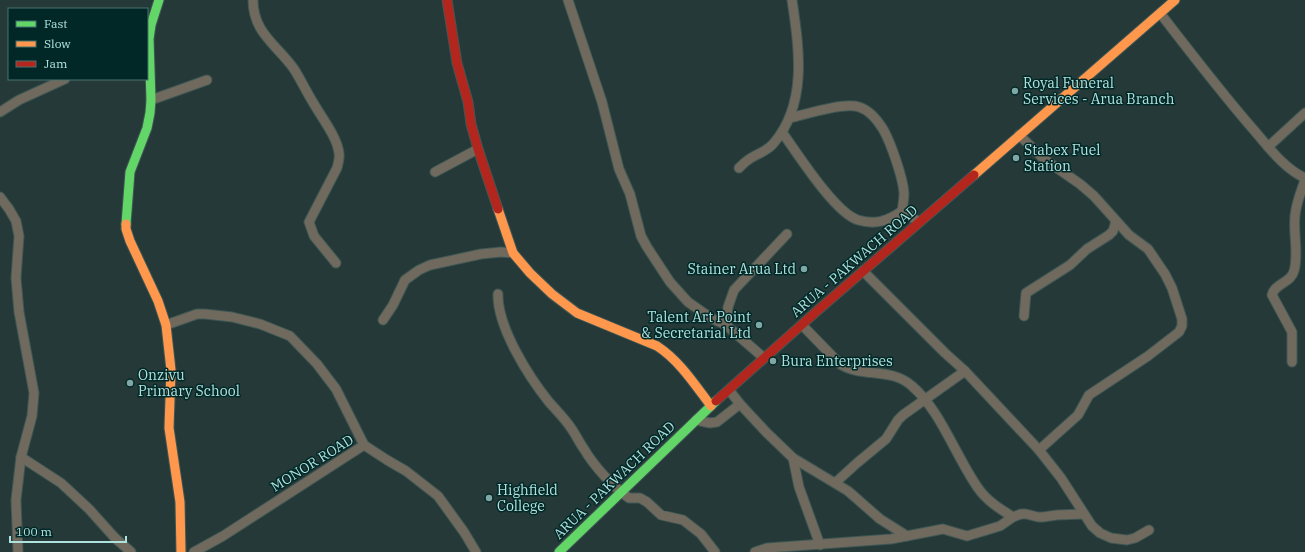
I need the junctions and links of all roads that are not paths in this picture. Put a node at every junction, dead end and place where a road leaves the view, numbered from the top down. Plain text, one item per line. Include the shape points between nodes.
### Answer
1 (159, 0) edge
2 (253, 0) edge
3 (447, 0) edge
4 (568, 0) edge
5 (792, 0) edge
6 (1175, 0) edge
7 (1160, 13) junction
8 (149, 71) edge
9 (63, 80) edge
10 (207, 80) dead end
11 (151, 100) junction
12 (0, 112) edge
13 (1305, 113) edge
14 (790, 118) junction
15 (782, 132) junction
16 (1019, 135) junction
17 (1268, 147) junction
18 (478, 148) junction
19 (739, 168) dead end
20 (435, 172) dead end
21 (1305, 179) edge
22 (0, 197) edge
23 (902, 211) junction
24 (1116, 221) junction
25 (919, 222) junction
26 (787, 234) dead end
27 (513, 253) junction
28 (336, 263) dead end
29 (863, 271) junction
30 (498, 294) dead end
31 (1024, 316) dead end
32 (383, 320) dead end
33 (166, 325) junction
34 (726, 325) junction
35 (802, 325) junction
36 (764, 358) junction
37 (1292, 362) dead end
38 (965, 371) junction
39 (729, 390) junction
40 (925, 400) junction
41 (740, 404) junction
42 (711, 406) junction
43 (696, 420) junction
44 (364, 445) junction
45 (1039, 450) junction
46 (22, 457) junction
47 (793, 458) junction
48 (836, 483) junction
49 (622, 492) junction
50 (1084, 514) junction
51 (1013, 517) junction
52 (1149, 530) dead end
53 (907, 536) junction
54 (820, 546) junction
55 (18, 552) edge
56 (131, 552) edge
57 (181, 552) edge
58 (194, 552) edge
59 (476, 552) edge
60 (559, 552) edge
61 (715, 552) edge
62 (755, 552) edge

1 - 8 street via 149,39
2 - 28 street via 258,24 267,40 295,70 339,152 337,168 309,222 314,236
3 - 18 street via 457,63
4 - 34 street via 602,102 619,169 630,194 646,247 670,282 688,302
5 - 14 street via 798,46 797,91
6 - 7 street, ARUA - PAKWACH ROAD
7 - 16 street, ARUA - PAKWACH ROAD
7 - 17 street via 1222,94
8 - 11 street
9 - 12 street via 19,100
10 - 11 street
11 - 33 street via 147,128 130,172 126,229
13 - 17 street
14 - 15 street
14 - 23 street via 825,109 853,106 859,107 876,119 884,130 898,165 904,194
15 - 19 street via 773,145 747,160
15 - 23 street via 818,183 837,205 850,215 857,219 878,222 888,220
16 - 24 street via 1044,159 1094,196
16 - 25 street, ARUA - PAKWACH ROAD
17 - 21 street via 1292,171
18 - 20 street
18 - 27 street
21 - 37 street via 1295,216 1294,271 1289,279 1275,288 1272,295 1292,332
22 - 46 street via 16,221 19,312 34,393 32,416
23 - 25 street
24 - 31 street via 1109,235 1088,248 1070,265 1026,292
24 - 45 street via 1148,249 1165,274 1178,303 1182,327 1154,351 1089,395 1078,415
25 - 29 street, ARUA - PAKWACH ROAD
26 - 34 street via 734,290 728,307
27 - 32 street via 481,254 430,265 419,270 405,280
27 - 42 street via 552,294 577,312 668,353
29 - 35 street, ARUA - PAKWACH ROAD
29 - 38 street
30 - 49 street via 500,314 520,359 597,468
33 - 44 street via 205,314 260,324 290,336 317,364 336,389
33 - 57 street via 171,370 169,428 180,502
34 - 36 street
35 - 36 street, ARUA - PAKWACH ROAD
35 - 40 street via 840,364 853,370 897,376 911,384
36 - 39 street, ARUA - PAKWACH ROAD
38 - 40 street
38 - 45 street
39 - 41 street
39 - 42 street, ARUA - PAKWACH ROAD
40 - 48 street via 901,418 886,439
40 - 51 street via 940,421 978,488 990,501
41 - 43 street via 717,422
41 - 47 street
42 - 43 street, ARUA - PAKWACH ROAD
43 - 49 street, ARUA - PAKWACH ROAD
44 - 58 street, MONOR ROAD
44 - 59 street, MONOR ROAD via 406,470 438,496
45 - 50 street
46 - 55 street via 16,500
46 - 56 street via 61,483
47 - 48 street
47 - 54 street via 798,487
48 - 53 street via 880,519
49 - 60 street, ARUA - PAKWACH ROAD
49 - 61 street via 629,498 642,498 661,515 682,520 701,534
50 - 51 street via 1038,517 1021,514
50 - 52 street via 1092,526 1111,538 1127,540
51 - 53 street via 1000,526 969,536 943,529
53 - 54 street
54 - 62 street via 767,548

